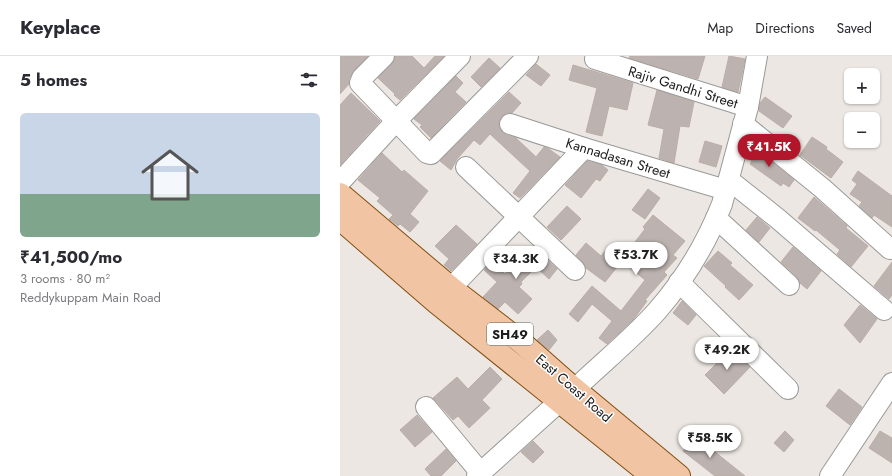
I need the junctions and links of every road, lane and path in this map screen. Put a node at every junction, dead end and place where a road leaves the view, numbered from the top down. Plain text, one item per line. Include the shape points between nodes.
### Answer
1 (384, 56) edge
2 (460, 56) edge
3 (528, 56) edge
4 (757, 56) edge
5 (595, 60) dead end
6 (745, 116) junction
7 (396, 121) junction
8 (510, 124) dead end
9 (584, 148) junction
10 (466, 167) dead end
11 (340, 182) edge
12 (727, 185) junction
13 (340, 194) edge
14 (519, 217) junction
15 (716, 218) junction
16 (340, 219) edge
17 (890, 249) dead end
18 (575, 270) dead end
19 (680, 282) junction
20 (789, 285) dead end
21 (451, 288) junction
22 (884, 310) dead end
23 (892, 383) edge
24 (788, 389) dead end
25 (568, 395) junction
26 (426, 407) dead end
27 (642, 473) edge
28 (478, 474) edge
29 (679, 476) edge
30 (830, 476) edge

1 - 7 street via 360,83
2 - 7 street
3 - 7 street via 431,154
4 - 6 street
5 - 6 street, Rajiv Gandhi Street
6 - 12 street
6 - 17 street
7 - 11 street
8 - 9 street, Kannadasan Street
9 - 12 street, Kannadasan Street
9 - 14 street
10 - 14 street
12 - 15 street
12 - 22 street via 768,210
13 - 21 main road, East Coast Road / SH49
14 - 18 street
14 - 21 street
15 - 19 street
15 - 20 street
16 - 25 main road, East Coast Road / SH49 via 437,303
19 - 24 street
19 - 25 street via 658,310
21 - 25 main road, East Coast Road / SH49 via 521,342
23 - 30 street
25 - 27 main road, East Coast Road / SH49
25 - 28 street
25 - 29 main road, East Coast Road / SH49
26 - 28 street

